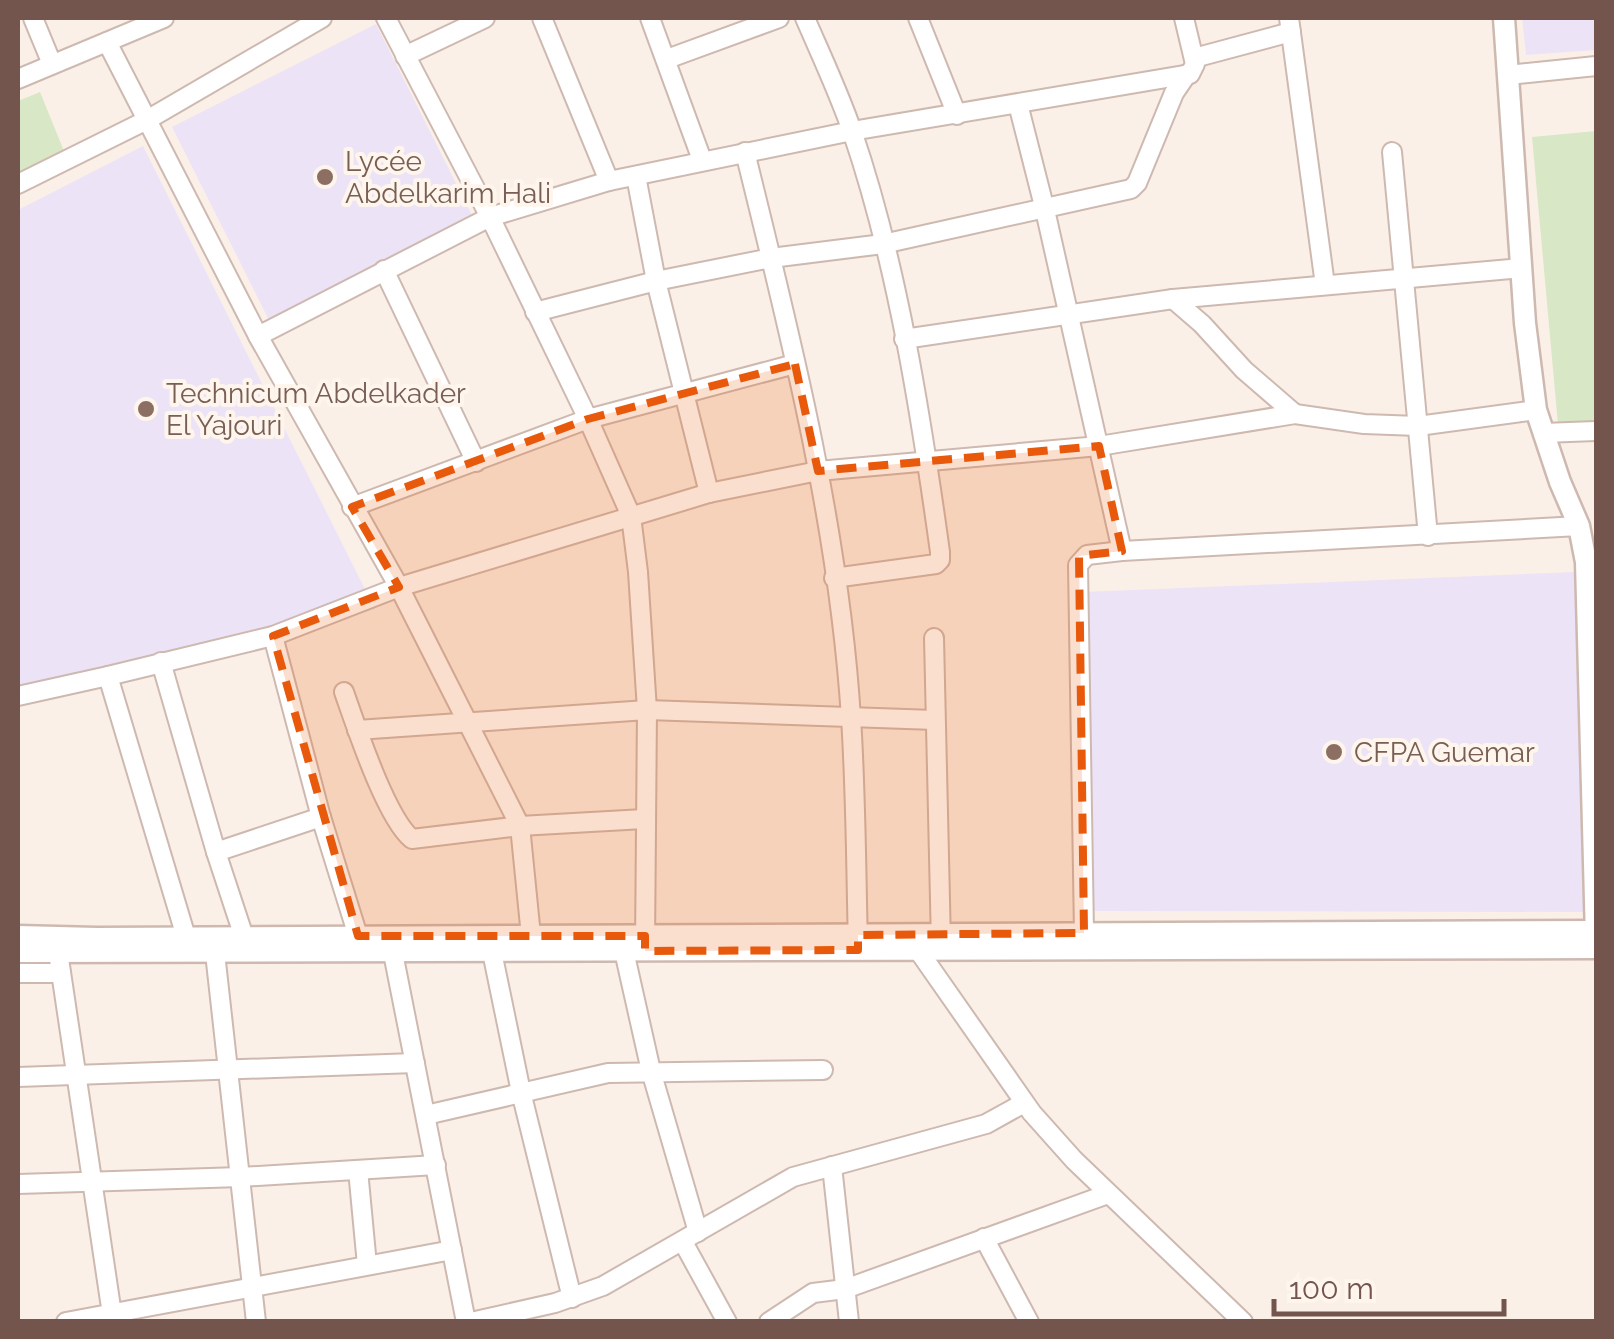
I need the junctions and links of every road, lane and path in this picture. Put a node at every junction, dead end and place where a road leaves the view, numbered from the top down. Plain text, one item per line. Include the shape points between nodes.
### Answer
1 (34, 18) edge
2 (320, 18) edge
3 (386, 18) edge
4 (485, 18) edge
5 (542, 18) edge
6 (650, 18) edge
7 (779, 18) edge
8 (805, 18) edge
9 (918, 18) edge
10 (1184, 18) edge
11 (1504, 18) edge
12 (156, 19) edge
13 (1290, 25) edge
14 (107, 42) junction
15 (405, 56) junction
16 (666, 60) junction
17 (52, 64) junction
18 (1191, 66) junction
19 (1596, 66) edge
20 (1508, 75) junction
21 (18, 79) edge
22 (1018, 104) junction
23 (957, 114) junction
24 (147, 120) junction
25 (852, 131) junction
26 (745, 152) junction
27 (1392, 152) dead end
28 (702, 160) junction
29 (636, 176) junction
30 (609, 181) junction
31 (18, 184) edge
32 (1045, 210) junction
33 (490, 217) junction
34 (883, 244) junction
35 (772, 258) junction
36 (1522, 268) junction
37 (384, 270) junction
38 (1402, 277) junction
39 (656, 281) junction
40 (1325, 285) junction
41 (1173, 299) junction
42 (535, 312) junction
43 (1066, 313) junction
44 (258, 336) junction
45 (904, 340) junction
46 (795, 364) junction
47 (684, 395) junction
48 (1536, 410) junction
49 (1296, 414) junction
50 (588, 419) junction
51 (1418, 426) junction
52 (1596, 431) edge
53 (1543, 433) junction
54 (1099, 446) junction
55 (476, 462) junction
56 (927, 463) junction
57 (818, 471) junction
58 (709, 493) junction
59 (352, 507) junction
60 (631, 516) junction
61 (1579, 526) junction
62 (1428, 536) junction
63 (1122, 551) junction
64 (834, 578) junction
65 (399, 588) junction
66 (273, 636) junction
67 (934, 638) dead end
68 (161, 662) junction
69 (1592, 662) edge
70 (108, 676) junction
71 (344, 692) dead end
72 (18, 696) edge
73 (647, 710) junction
74 (851, 716) junction
75 (466, 720) junction
76 (936, 720) junction
77 (357, 730) junction
78 (321, 817) junction
79 (644, 819) junction
80 (520, 826) junction
81 (216, 852) junction
82 (1084, 933) junction
83 (1596, 933) edge
84 (18, 936) edge
85 (358, 936) junction
86 (531, 936) junction
87 (244, 937) junction
88 (186, 938) junction
89 (941, 942) junction
90 (858, 943) junction
91 (638, 946) junction
92 (1596, 948) edge
93 (918, 950) junction
94 (18, 952) edge
95 (216, 952) junction
96 (392, 952) junction
97 (492, 952) junction
98 (60, 963) junction
99 (18, 973) edge
100 (414, 1063) junction
101 (228, 1070) junction
102 (823, 1070) dead end
103 (652, 1071) junction
104 (76, 1075) junction
105 (18, 1077) edge
106 (522, 1092) junction
107 (1024, 1103) junction
108 (426, 1115) junction
109 (436, 1165) junction
110 (832, 1166) junction
111 (358, 1170) junction
112 (240, 1177) junction
113 (92, 1182) junction
114 (18, 1184) edge
115 (1108, 1194) junction
116 (691, 1237) junction
117 (984, 1238) junction
118 (452, 1250) junction
119 (367, 1265) junction
120 (252, 1286) junction
121 (845, 1290) junction
122 (572, 1298) junction
123 (112, 1317) edge
124 (1241, 1321) edge
125 (66, 1322) edge
126 (256, 1322) edge
127 (469, 1322) edge
128 (727, 1322) edge
129 (768, 1322) edge
130 (850, 1322) edge
131 (1028, 1322) edge

1 - 17 street
2 - 24 street
3 - 15 street
4 - 15 street
5 - 30 street
6 - 16 street
7 - 16 street
8 - 25 street
9 - 23 street
10 - 18 street
11 - 20 street
12 - 14 street
13 - 18 street
13 - 40 street
14 - 17 street
14 - 24 street
15 - 33 street
16 - 28 street
17 - 21 street
18 - 22 street
18 - 32 street via 1135,187
19 - 20 street
20 - 36 street
22 - 23 street
22 - 32 street
23 - 25 street
24 - 31 street
24 - 44 street
25 - 26 street
25 - 34 street
26 - 28 street
26 - 35 street
27 - 38 street
28 - 29 street
29 - 30 street
29 - 39 street
30 - 33 street
32 - 34 street
32 - 43 street
33 - 37 street
33 - 42 street
34 - 35 street
34 - 45 street
35 - 39 street
35 - 46 street
36 - 38 street
36 - 48 street
37 - 44 street
37 - 55 street
38 - 40 street
38 - 51 street
39 - 42 street
39 - 47 street
40 - 41 street
41 - 43 street
41 - 49 street
42 - 50 street
43 - 45 street
43 - 54 street
44 - 59 street
45 - 56 street
46 - 47 street
46 - 57 street
47 - 50 street
47 - 58 street
48 - 51 street
48 - 53 street
49 - 51 street
49 - 54 street
50 - 55 street
50 - 60 street
51 - 62 street
52 - 53 street
53 - 61 street
54 - 56 street
54 - 63 street
55 - 59 street
56 - 57 street
56 - 64 street via 940,560
57 - 58 street
57 - 64 street
58 - 60 street
59 - 65 street
60 - 65 street
60 - 73 street
61 - 62 street
61 - 69 street
62 - 63 street
63 - 82 street via 1087,555 1078,565
64 - 74 street
65 - 66 street
65 - 75 street
66 - 68 street
66 - 78 street
67 - 76 street
68 - 70 street
68 - 81 street
69 - 83 street
70 - 72 street
70 - 88 street
71 - 77 street
73 - 74 street
73 - 75 street
73 - 79 street
74 - 76 street
74 - 90 street
75 - 77 street
75 - 80 street
76 - 89 street
77 - 80 street via 412,839
78 - 81 street
78 - 85 street
79 - 80 street
79 - 91 street
80 - 86 street
81 - 87 street
82 - 83 street
82 - 89 street
84 - 88 street
85 - 86 street
85 - 87 street
86 - 91 street
87 - 88 street
89 - 90 street
89 - 92 street
89 - 93 street
90 - 91 street
90 - 93 street
91 - 97 street
91 - 103 street
93 - 107 street
94 - 98 street
95 - 96 street
95 - 98 street
95 - 101 street
96 - 97 street
96 - 100 street
97 - 106 street
98 - 99 street
98 - 104 street
100 - 101 street
100 - 108 street
101 - 104 street
101 - 112 street
102 - 103 street
103 - 106 street via 608,1073
103 - 116 street
104 - 105 street
104 - 113 street
106 - 108 street
106 - 122 street
107 - 110 street via 986,1124
107 - 115 street
108 - 109 street
109 - 111 street
109 - 118 street
110 - 116 street via 777,1184
110 - 121 street
111 - 112 street
111 - 119 street
112 - 113 street
112 - 120 street
113 - 114 street
113 - 123 street
115 - 117 street
115 - 124 street
116 - 122 street
116 - 128 street
117 - 121 street
117 - 131 street
118 - 119 street
118 - 127 street
119 - 120 street
120 - 123 street
120 - 126 street
121 - 129 street via 812,1293
121 - 130 street
122 - 127 street
123 - 125 street

